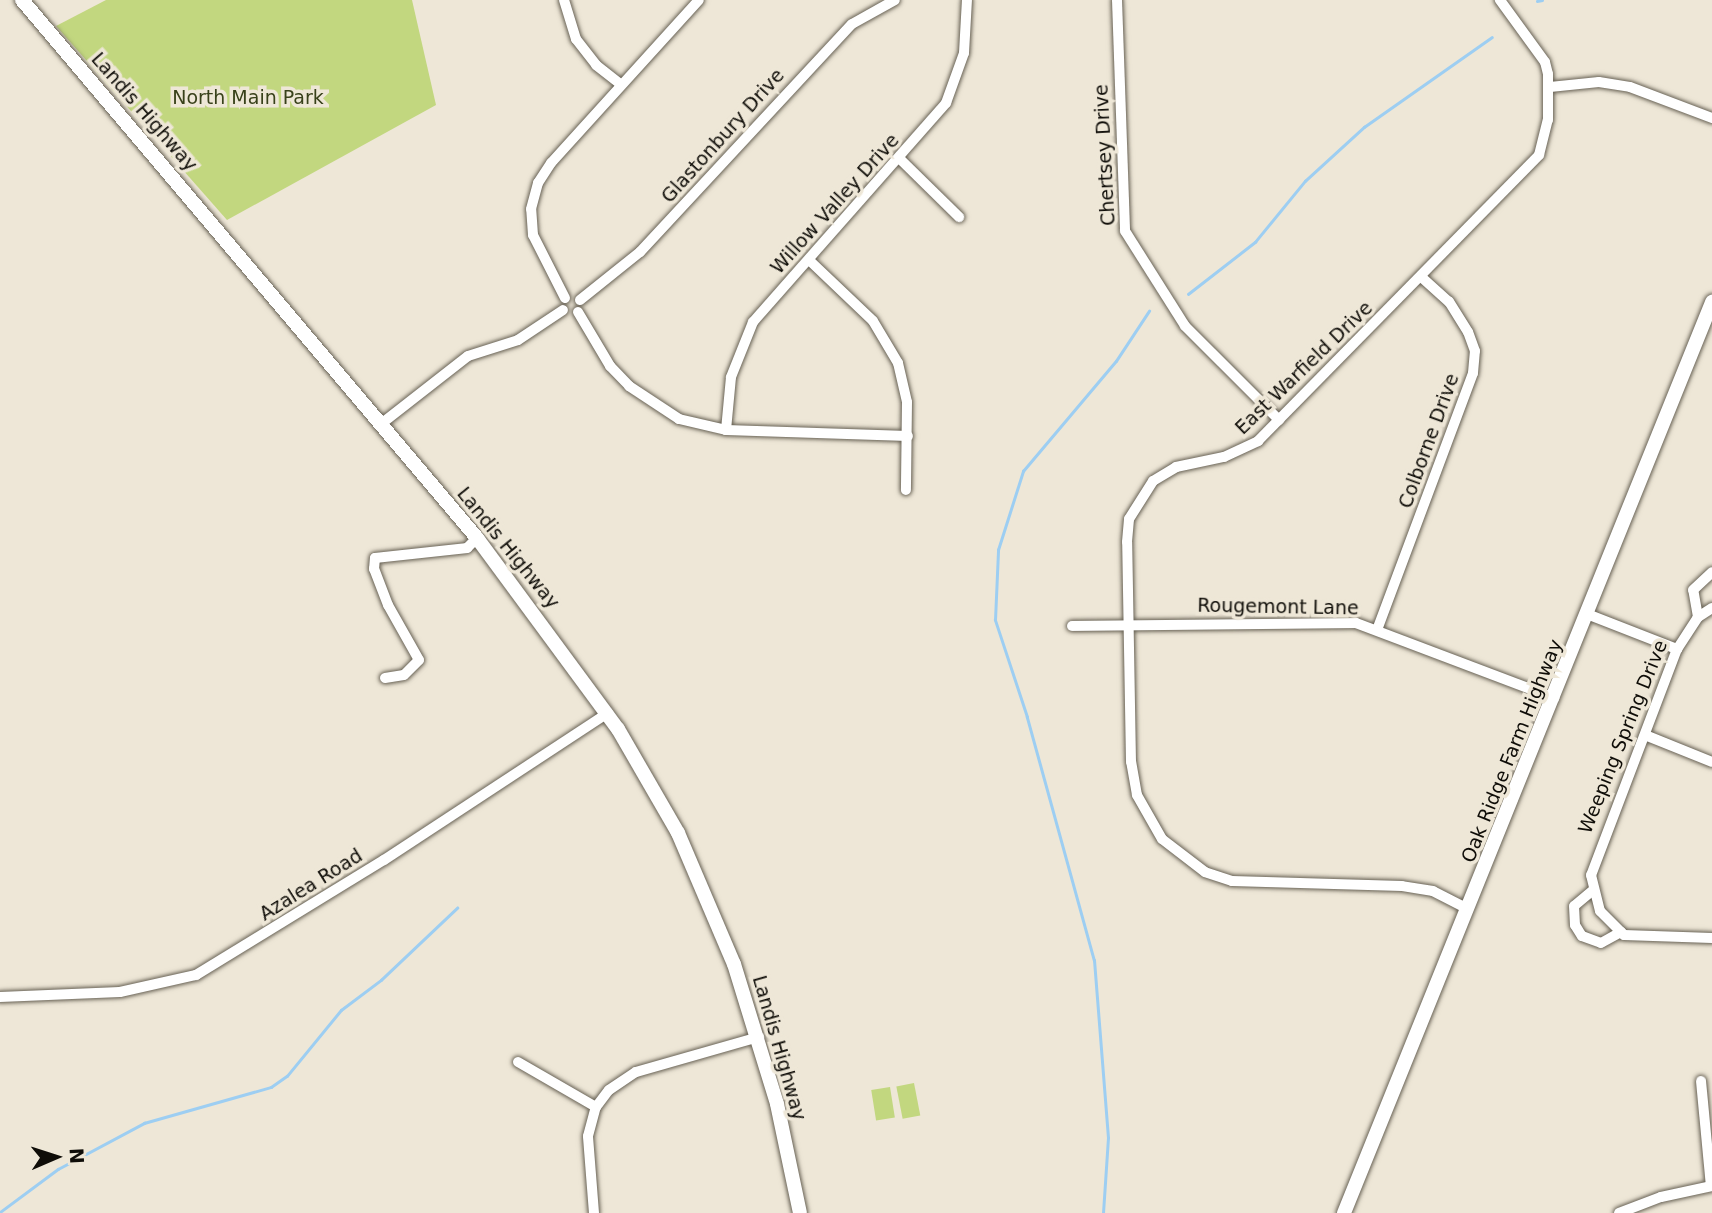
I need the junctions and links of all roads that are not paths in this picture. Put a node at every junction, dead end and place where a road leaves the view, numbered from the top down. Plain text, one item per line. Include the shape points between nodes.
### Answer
1 (22, 0) edge
2 (564, 0) edge
3 (699, 0) edge
4 (895, 0) edge
5 (967, 0) edge
6 (1117, 0) edge
7 (1500, 0) edge
8 (620, 85) junction
9 (1550, 87) junction
10 (1712, 118) edge
11 (900, 159) junction
12 (959, 217) dead end
13 (809, 260) junction
14 (1421, 277) junction
15 (565, 298) junction
16 (580, 300) junction
17 (1712, 302) edge
18 (563, 310) junction
19 (578, 312) junction
20 (1279, 420) junction
21 (381, 424) junction
22 (726, 430) junction
23 (908, 436) junction
24 (905, 490) dead end
25 (477, 538) junction
26 (1712, 572) edge
27 (1712, 608) edge
28 (1587, 614) junction
29 (1698, 617) junction
30 (1129, 625) junction
31 (1072, 626) dead end
32 (1377, 630) junction
33 (1677, 649) junction
34 (385, 678) dead end
35 (1554, 698) junction
36 (608, 713) junction
37 (1645, 735) junction
38 (1712, 762) edge
39 (1592, 891) junction
40 (1468, 909) junction
41 (1621, 932) junction
42 (1712, 938) edge
43 (0, 997) edge
44 (759, 1037) junction
45 (518, 1062) dead end
46 (1701, 1081) dead end
47 (596, 1107) junction
48 (1712, 1186) edge
49 (594, 1213) edge
50 (800, 1213) edge
51 (1344, 1213) edge
52 (1619, 1213) edge

1 - 21 main road, Landis Highway
2 - 8 street via 576,39 596,65
3 - 8 street
4 - 16 street, Glastonbury Drive via 852,24 640,252
5 - 11 street, Willow Valley Drive via 958,78 946,103
6 - 20 street, Chertsey Drive via 1125,231 1185,326
7 - 9 street via 1545,62
8 - 15 street via 551,163 538,183 531,209 542,261
9 - 10 street via 1599,82 1630,87
9 - 14 street, East Warfield Drive via 1539,155
11 - 12 street
11 - 13 street, Willow Valley Drive
13 - 22 street, Willow Valley Drive via 753,322 732,377
13 - 23 street via 863,309 887,341 904,384
14 - 20 street, East Warfield Drive
14 - 32 street, Colborne Drive via 1449,302 1468,332 1475,351 1473,373
15 - 16 street
15 - 18 street
16 - 19 street
17 - 28 main road, Oak Ridge Farm Highway
18 - 19 street
18 - 21 street via 518,340 468,356
19 - 22 street via 610,366 629,386 679,419
20 - 30 street, East Warfield Drive via 1243,451 1176,467 1139,496 1129,519 1127,541
21 - 25 main road, Landis Highway
22 - 23 street
23 - 24 street
25 - 34 street via 467,548 375,558 374,569 388,605 419,660 404,675
25 - 36 main road, Landis Highway
26 - 29 street via 1693,590
27 - 29 street, Weeping Spring Drive
28 - 33 street
28 - 35 main road, Oak Ridge Farm Highway
29 - 33 street, Weeping Spring Drive
30 - 31 street, Rougemont Lane
30 - 32 street, Rougemont Lane via 1356,623
30 - 40 street, East Warfield Drive via 1137,794 1162,839 1205,872 1232,881 1402,886 1433,891
32 - 35 street, Rougemont Lane
33 - 37 street, Weeping Spring Drive
35 - 40 main road, Oak Ridge Farm Highway
36 - 43 street, Azalea Road via 397,852 196,975 120,992
36 - 44 main road, Landis Highway via 690,858
37 - 38 street
37 - 39 street, Weeping Spring Drive via 1596,853
39 - 41 street via 1600,911
39 - 41 street, Weeping Spring Drive via 1574,906 1575,925 1582,936 1601,943
40 - 51 main road, Oak Ridge Farm Highway
41 - 42 street, Weeping Spring Drive via 1650,939
44 - 47 street via 636,1072 609,1090
44 - 50 main road, Landis Highway
45 - 47 street
46 - 48 street
47 - 49 street via 588,1136
48 - 52 street via 1661,1197

